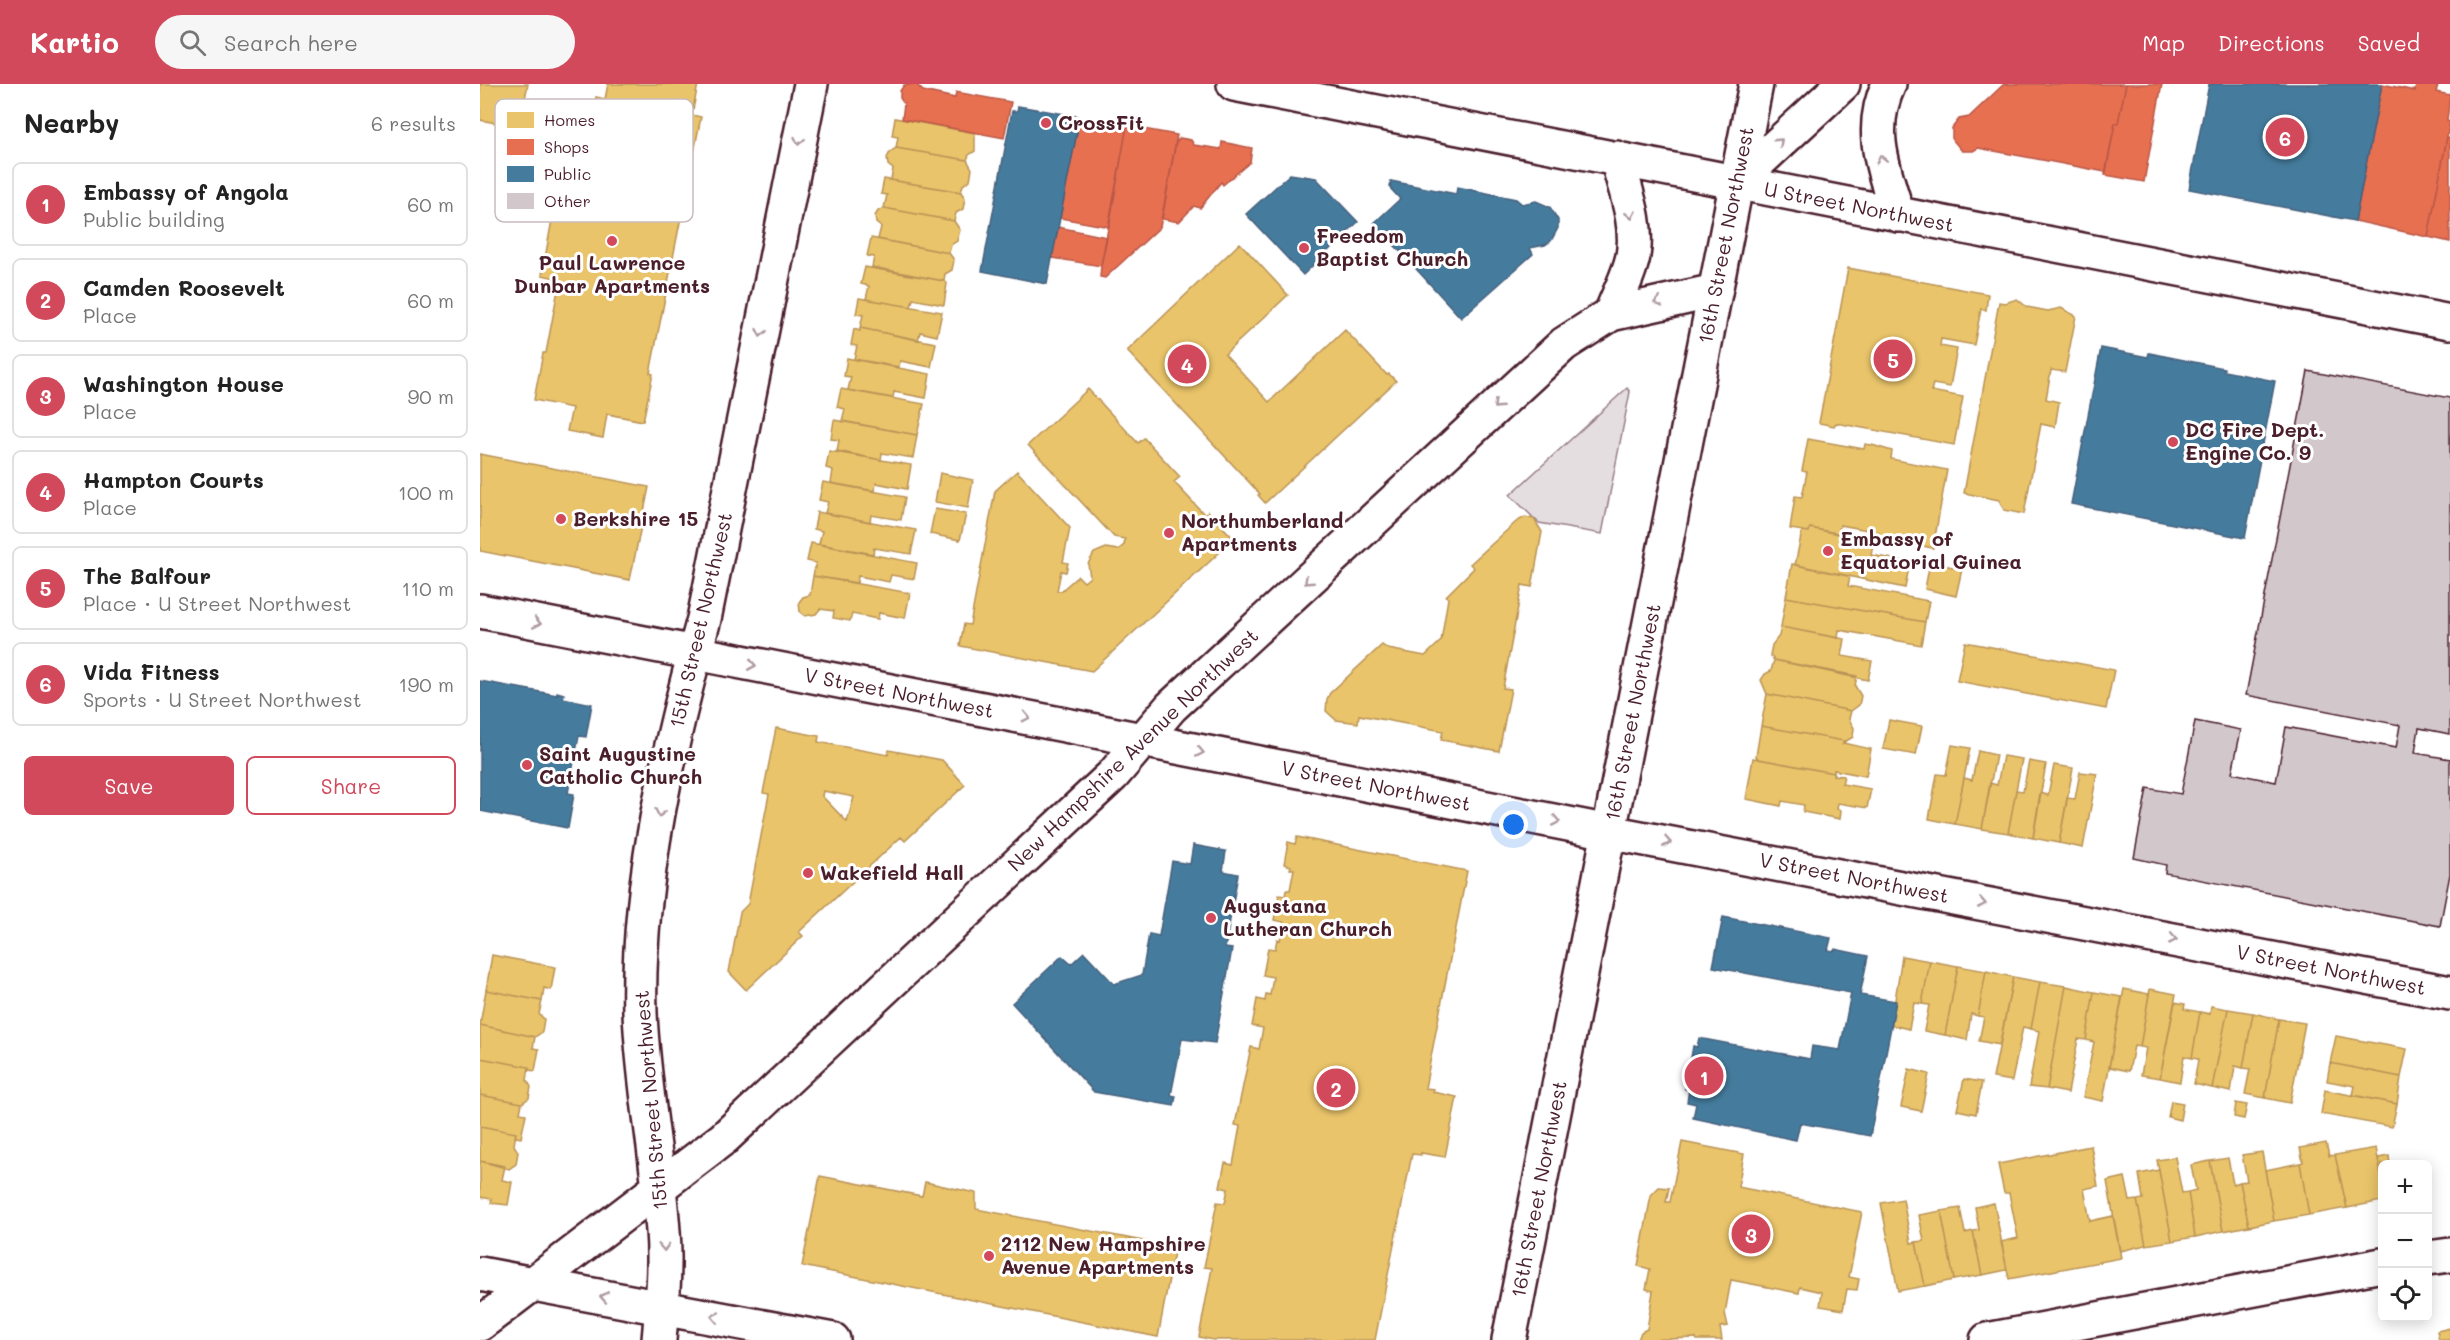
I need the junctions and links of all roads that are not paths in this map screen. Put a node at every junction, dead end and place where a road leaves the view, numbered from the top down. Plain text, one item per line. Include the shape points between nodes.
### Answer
1 (810, 84) edge
2 (1234, 84) edge
3 (1756, 84) edge
4 (1843, 84) edge
5 (1889, 84) edge
6 (1617, 159) junction
7 (1737, 182) junction
8 (1898, 215) junction
9 (1715, 291) junction
10 (1611, 314) junction
11 (2450, 322) edge
12 (480, 611) edge
13 (695, 654) junction
14 (1142, 740) junction
15 (1609, 832) junction
16 (2450, 993) edge
17 (659, 1188) junction
18 (2450, 1255) edge
19 (2432, 1257) edge
20 (2378, 1266) edge
21 (480, 1274) edge
22 (534, 1284) junction
23 (662, 1307) junction
24 (480, 1324) edge
25 (659, 1340) edge
26 (833, 1340) edge
27 (1509, 1340) edge
28 (1987, 1340) edge

1 -> 13 main road, 15th Street Northwest
2 - 6 main road, U Street Northwest
3 - 7 main road, 16th Street Northwest
7 -> 4 main road
8 -> 5 main road via 1877,133 1880,106
6 - 7 main road, U Street Northwest
6 -> 10 main road via 1632,213 1635,244
7 - 8 main road, U Street Northwest
7 - 9 main road, 16th Street Northwest
8 - 11 main road, U Street Northwest
9 -> 10 main road, New Hampshire Avenue Northwest
9 - 15 main road, 16th Street Northwest
10 -> 14 main road, New Hampshire Avenue Northwest via 1556,351 1171,707
12 -> 13 main road, V Street Northwest
13 -> 14 main road, V Street Northwest
13 -> 17 main road, 15th Street Northwest via 657,828 642,948 640,1014
14 -> 15 main road, V Street Northwest
14 - 17 main road, New Hampshire Avenue Northwest via 1113,775 777,1090 724,1138
15 -> 16 main road, V Street Northwest
15 - 27 main road, 16th Street Northwest
17 - 22 main road, New Hampshire Avenue Northwest
17 -> 23 main road, 15th Street Northwest via 664,1258
18 - 19 main road
20 - 28 main road
21 - 22 main road
23 -> 22 main road
22 - 24 main road, New Hampshire Avenue Northwest
23 - 25 main road, 15th Street Northwest
26 -> 23 main road

